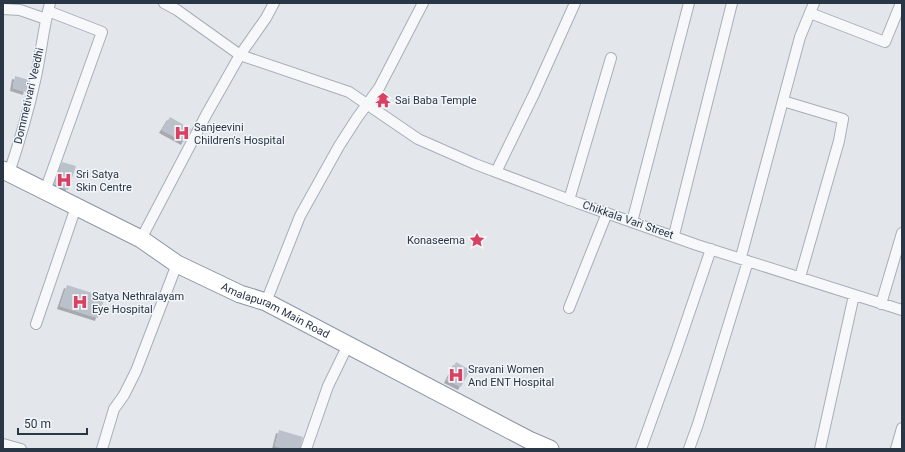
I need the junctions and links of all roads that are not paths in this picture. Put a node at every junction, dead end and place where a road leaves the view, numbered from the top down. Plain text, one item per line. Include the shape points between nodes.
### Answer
1 (164, 3) edge
2 (274, 3) edge
3 (423, 3) edge
4 (575, 3) edge
5 (689, 3) edge
6 (814, 3) edge
7 (901, 3) edge
8 (728, 4) edge
9 (3, 9) edge
10 (48, 11) edge
11 (810, 13) junction
12 (240, 55) junction
13 (612, 58) dead end
14 (783, 101) junction
15 (367, 104) junction
16 (6, 172) edge
17 (496, 172) junction
18 (45, 191) junction
19 (569, 200) junction
20 (76, 207) junction
21 (607, 213) junction
22 (632, 222) junction
23 (902, 232) edge
24 (674, 236) junction
25 (141, 239) junction
26 (711, 249) junction
27 (744, 259) junction
28 (177, 264) junction
29 (800, 277) junction
30 (854, 295) junction
31 (266, 302) junction
32 (881, 304) junction
33 (569, 308) dead end
34 (902, 310) edge
35 (36, 324) dead end
36 (348, 345) junction
37 (902, 428) edge
38 (3, 444) edge
39 (21, 449) edge
40 (102, 449) edge
41 (306, 449) edge
42 (550, 449) edge
43 (641, 449) edge
44 (689, 449) edge
45 (820, 449) edge
46 (896, 449) edge

1 - 12 street, Chikkala Vari Street
2 - 12 street
3 - 15 street via 379,88
4 - 17 street
5 - 22 street
6 - 11 street
7 - 11 street via 885,42
8 - 24 street
9 - 10 street
10 - 16 street, Dommetivari Veedhi via 25,122
10 - 18 street via 102,32
11 - 14 street via 800,37
12 - 15 street, Chikkala Vari Street via 349,92
12 - 25 street
13 - 19 street
14 - 27 street
14 - 29 street via 843,119
15 - 17 street, Chikkala Vari Street via 418,139
15 - 31 street via 339,146 300,216
16 - 18 highway, Amalapuram Main Road
17 - 19 street, Chikkala Vari Street
18 - 20 highway, Amalapuram Main Road
19 - 21 street, Chikkala Vari Street
20 - 25 highway, Amalapuram Main Road
20 - 35 street
21 - 22 street, Chikkala Vari Street
21 - 33 street
22 - 24 street, Chikkala Vari Street
23 - 32 street
24 - 26 street, Chikkala Vari Street
25 - 28 highway, Amalapuram Main Road
26 - 27 street, Chikkala Vari Street
26 - 43 street
27 - 29 street, Chikkala Vari Street
27 - 44 street
28 - 31 highway, Amalapuram Main Road via 240,294
28 - 40 street via 136,371 114,409
29 - 30 street, Chikkala Vari Street
30 - 32 street, Chikkala Vari Street
30 - 45 street
31 - 36 highway, Amalapuram Main Road
32 - 34 street, Chikkala Vari Street
36 - 41 street via 320,405
36 - 42 highway, Amalapuram Main Road
37 - 46 street
38 - 39 street

